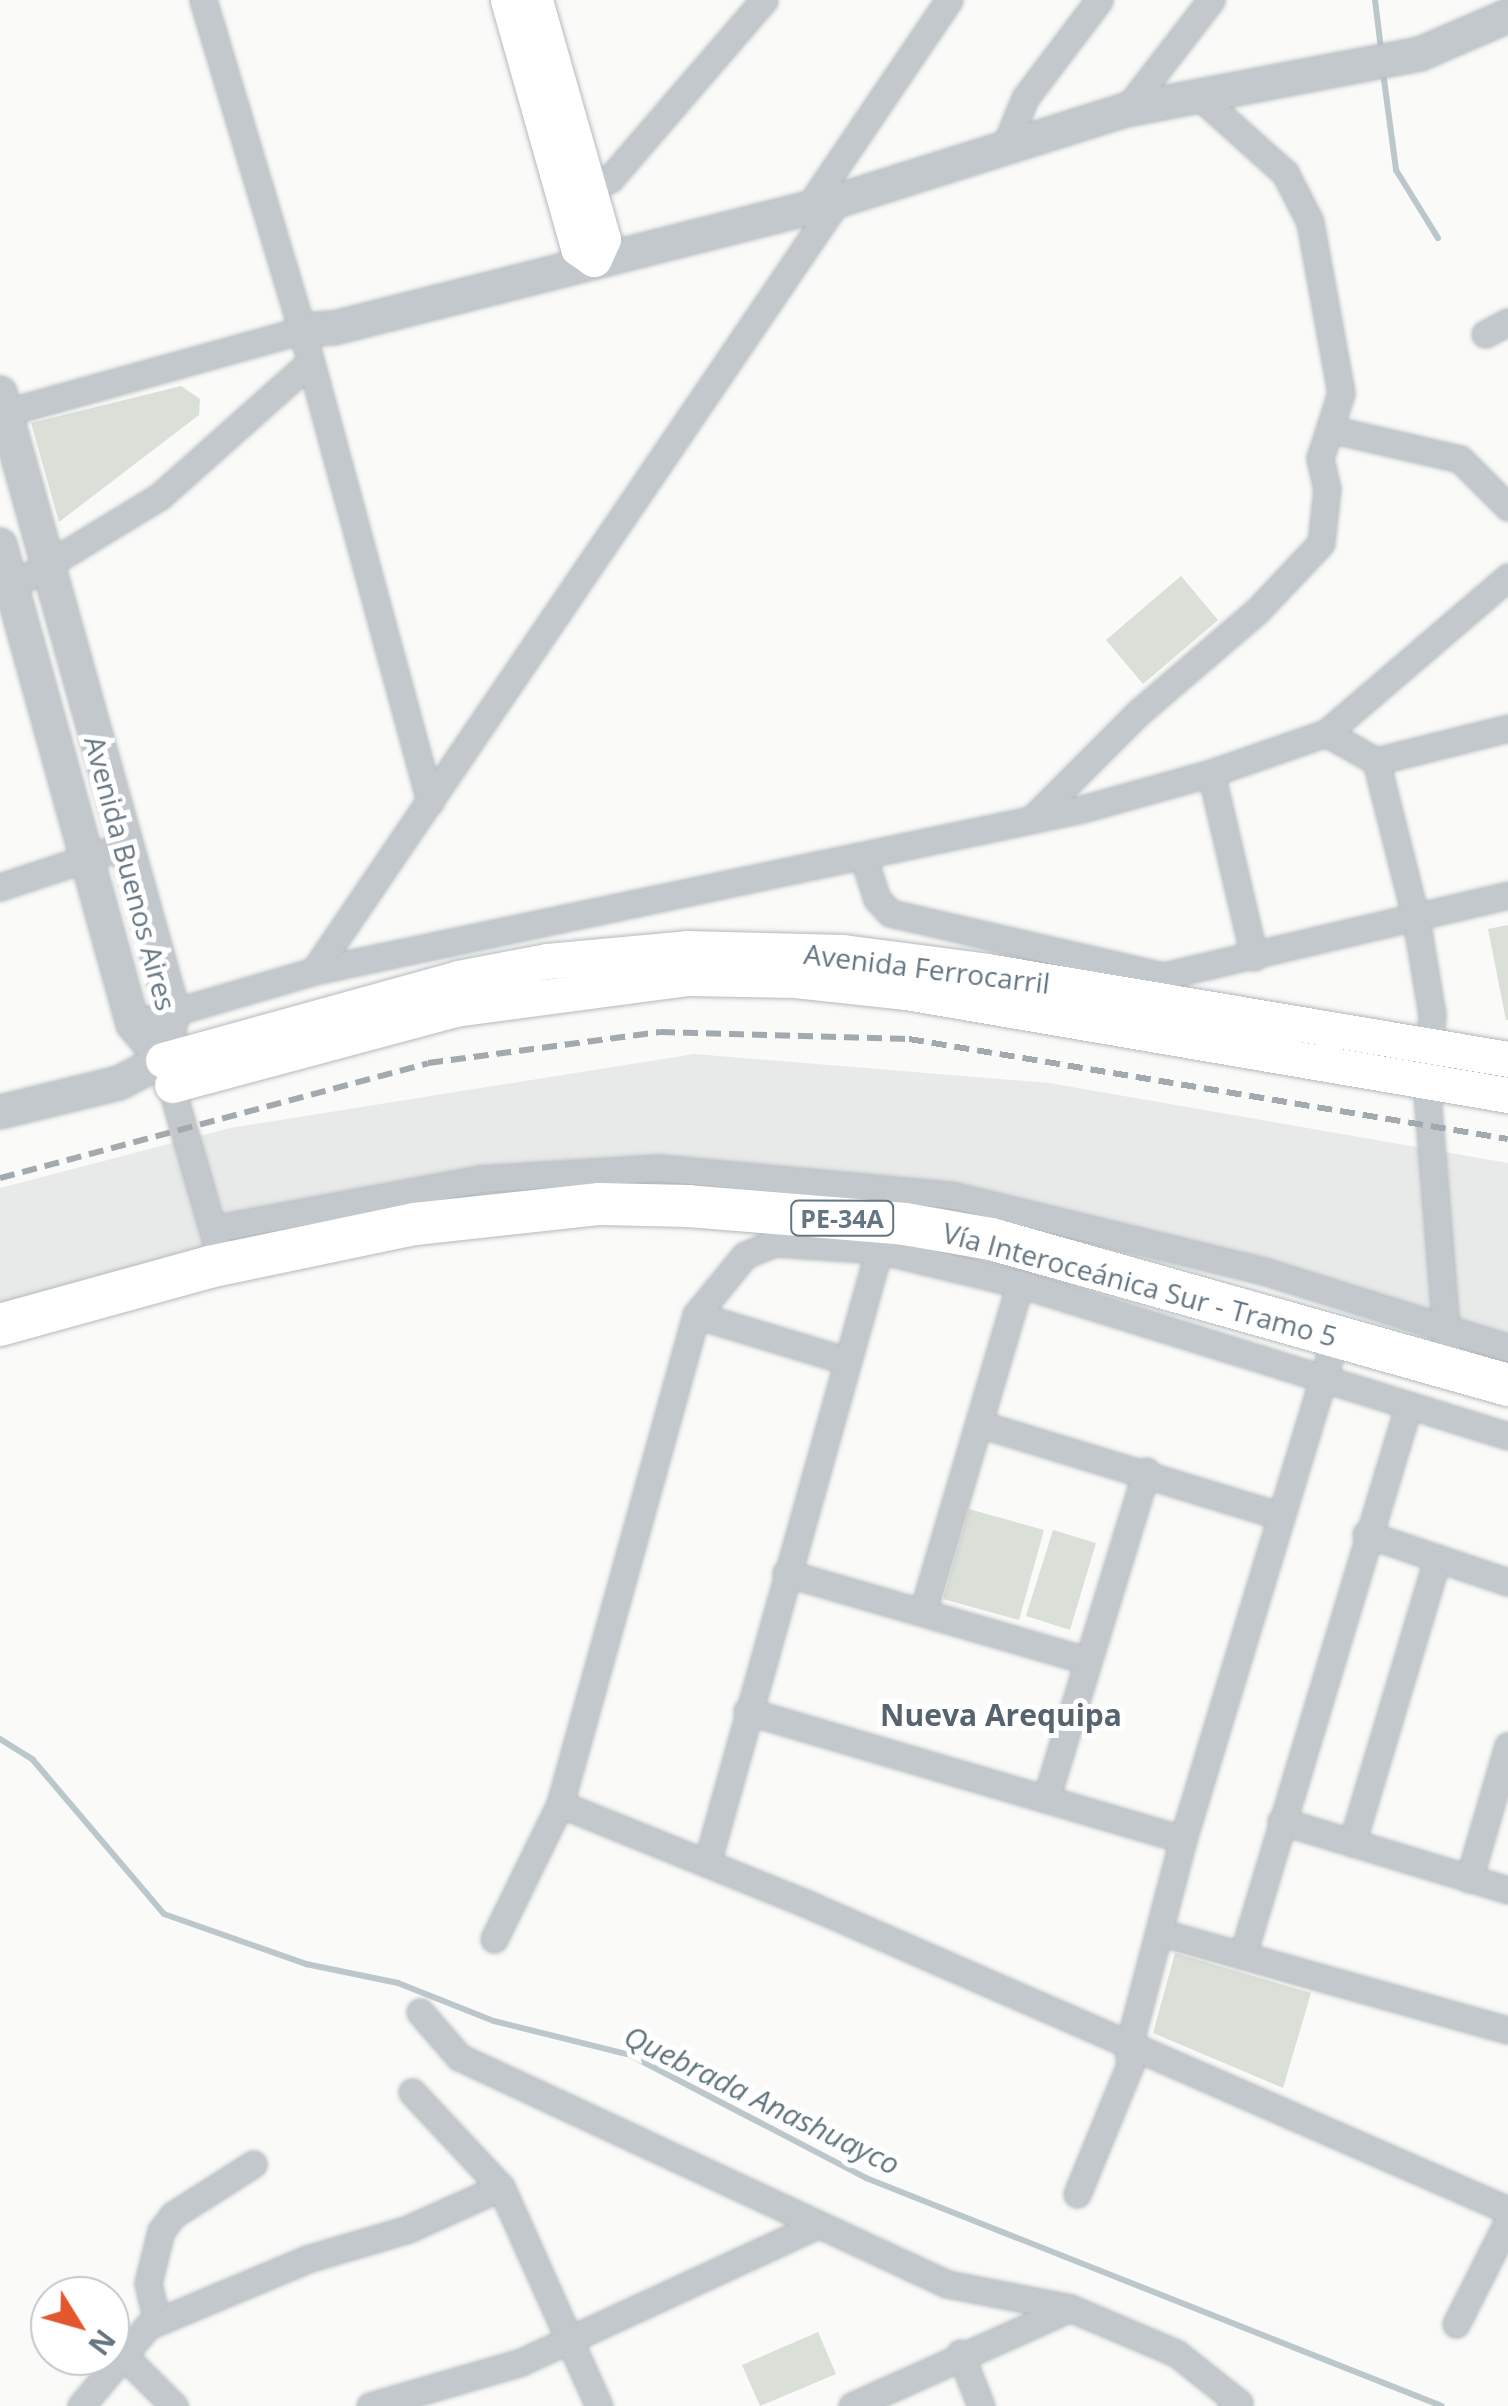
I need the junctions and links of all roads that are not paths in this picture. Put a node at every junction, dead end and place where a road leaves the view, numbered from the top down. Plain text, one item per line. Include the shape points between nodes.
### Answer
1 (203, 0) edge
2 (508, 0) edge
3 (535, 0) edge
4 (950, 0) edge
5 (1100, 0) edge
6 (1210, 0) edge
7 (759, 3) edge
8 (1508, 16) edge
9 (1199, 96) junction
10 (1126, 110) junction
11 (1005, 147) junction
12 (576, 191) junction
13 (824, 203) junction
14 (594, 258) junction
15 (302, 330) junction
16 (308, 366) junction
17 (2, 406) edge
18 (1330, 429) junction
19 (1508, 508) edge
20 (0, 545) edge
21 (46, 568) junction
22 (1508, 578) edge
23 (11, 587) junction
24 (1508, 728) edge
25 (1326, 733) junction
26 (1376, 761) junction
27 (1211, 773) junction
28 (430, 802) junction
29 (1032, 819) junction
30 (126, 845) junction
31 (863, 856) junction
32 (88, 859) junction
33 (0, 887) edge
34 (1508, 895) edge
35 (1416, 919) junction
36 (1254, 957) junction
37 (314, 971) junction
38 (1163, 976) junction
39 (173, 1011) junction
40 (1131, 1015) junction
41 (133, 1024) junction
42 (1431, 1047) junction
43 (1508, 1059) edge
44 (168, 1073) junction
45 (1426, 1082) junction
46 (1508, 1095) edge
47 (0, 1112) edge
48 (218, 1247) junction
49 (879, 1250) junction
50 (1020, 1284) junction
51 (696, 1315) junction
52 (0, 1325) edge
53 (1336, 1336) junction
54 (1508, 1348) edge
55 (1448, 1350) junction
56 (847, 1362) junction
57 (1324, 1377) junction
58 (1508, 1386) edge
59 (1408, 1406) junction
60 (980, 1424) junction
61 (1508, 1436) edge
62 (1146, 1471) junction
63 (1280, 1516) junction
64 (1366, 1534) junction
65 (1437, 1560) junction
66 (786, 1574) junction
67 (1508, 1582) edge
68 (924, 1611) junction
69 (1085, 1660) junction
70 (747, 1712) junction
71 (1508, 1746) edge
72 (1046, 1798) junction
73 (560, 1804) junction
74 (1281, 1822) junction
75 (1183, 1838) junction
76 (1352, 1844) junction
77 (707, 1863) junction
78 (1469, 1878) junction
79 (1508, 1890) edge
80 (1160, 1932) junction
81 (494, 1938) dead end
82 (1244, 1954) junction
83 (420, 2012) dead end
84 (1508, 2030) edge
85 (1128, 2049) junction
86 (412, 2092) dead end
87 (253, 2164) dead end
88 (501, 2187) junction
89 (1077, 2194) dead end
90 (1508, 2210) edge
91 (1508, 2221) edge
92 (817, 2225) junction
93 (1070, 2308) junction
94 (157, 2322) junction
95 (1456, 2324) dead end
96 (570, 2338) junction
97 (130, 2347) edge
98 (960, 2353) junction
99 (130, 2362) edge
100 (104, 2376) edge
101 (80, 2406) edge
102 (174, 2406) edge
103 (370, 2406) edge
104 (599, 2406) edge
105 (852, 2406) edge
106 (981, 2406) edge
107 (1232, 2406) edge

1 - 15 street
2 - 12 main road
3 - 12 main road
4 - 13 street
5 - 11 street via 1026,98
6 - 10 street
7 - 12 street via 610,179
8 - 9 street via 1420,54
9 - 10 street
9 - 18 street via 1268,153 1302,196 1342,393
10 - 11 street
11 - 13 street
12 - 14 main road via 603,238
13 - 14 street
13 - 28 street
14 - 15 street via 334,328
15 - 16 street
15 - 17 street
16 - 21 street via 160,496
16 - 28 street
17 - 21 street, Avenida Buenos Aires
18 - 19 street via 1460,459
18 - 29 street via 1320,458 1327,489 1322,542
20 - 23 street, Avenida Buenos Aires
21 - 23 street
21 - 30 street, Avenida Buenos Aires
22 - 25 street
23 - 32 street, Avenida Buenos Aires
24 - 26 street
25 - 26 street
25 - 27 street
26 - 35 street
27 - 29 street
27 - 36 street
28 - 37 street
29 - 31 street
30 - 32 street
30 - 39 street, Avenida Buenos Aires
31 - 37 street
31 - 38 street via 877,899 890,913
32 - 33 street
32 - 41 street, Avenida Buenos Aires
34 - 35 street
35 - 36 street
35 - 42 street
36 - 38 street
37 - 39 street
38 - 40 street
39 - 41 street
39 - 44 street, Avenida Buenos Aires
40 - 42 main road, Avenida Ferrocarril
40 - 44 main road, Avenida Ferrocarril via 843,952 686,948 547,961 458,978
40 - 45 main road, Avenida Ferrocarril
41 - 44 street, Avenida Buenos Aires
42 - 43 main road, Avenida Ferrocarril
42 - 45 street
44 - 47 street, Avenida Ferrocarril
44 - 48 street
45 - 46 main road, Avenida Ferrocarril
45 - 55 street
48 - 52 highway, Vía Interoceánica Sur - Tramo 5 / PE-34A
48 - 53 highway, Vía Interoceánica Sur - Tramo 5 / PE-34A via 600,1204 783,1212 990,1239
48 - 55 street via 479,1179 658,1168 951,1195 1056,1215 1263,1270
49 - 50 street
49 - 51 street via 775,1243 759,1248 730,1270
49 - 56 street
50 - 57 street
50 - 60 street
51 - 56 street
51 - 73 street
53 - 55 highway, Vía Interoceánica Sur - Tramo 5 / PE-34A
53 - 57 street
54 - 55 street
55 - 58 highway, Vía Interoceánica Sur - Tramo 5 / PE-34A
56 - 66 street
57 - 59 street
57 - 63 street
59 - 61 street
59 - 64 street
60 - 62 street
60 - 68 street
62 - 63 street
62 - 69 street
63 - 75 street
64 - 65 street
64 - 74 street
65 - 67 street
65 - 76 street
66 - 68 street
66 - 70 street
68 - 69 street
69 - 72 street
70 - 72 street
70 - 77 street
71 - 78 street
72 - 75 street
73 - 77 street
73 - 81 street
74 - 76 street
74 - 82 street
75 - 80 street
76 - 78 street
77 - 85 street
78 - 79 street
80 - 82 street
80 - 85 street
82 - 84 street
83 - 92 street via 459,2057
85 - 89 street via 1130,2066
85 - 90 street
86 - 88 street
87 - 94 street via 174,2215 160,2232 148,2283
88 - 94 street via 408,2229 307,2259
88 - 96 street
91 - 95 street
92 - 93 street via 947,2284
92 - 96 street
93 - 98 street
93 - 107 street via 1176,2352 1238,2402
94 - 97 street
96 - 103 street via 521,2362
96 - 104 street
98 - 105 street
98 - 106 street
99 - 102 street
100 - 101 street

